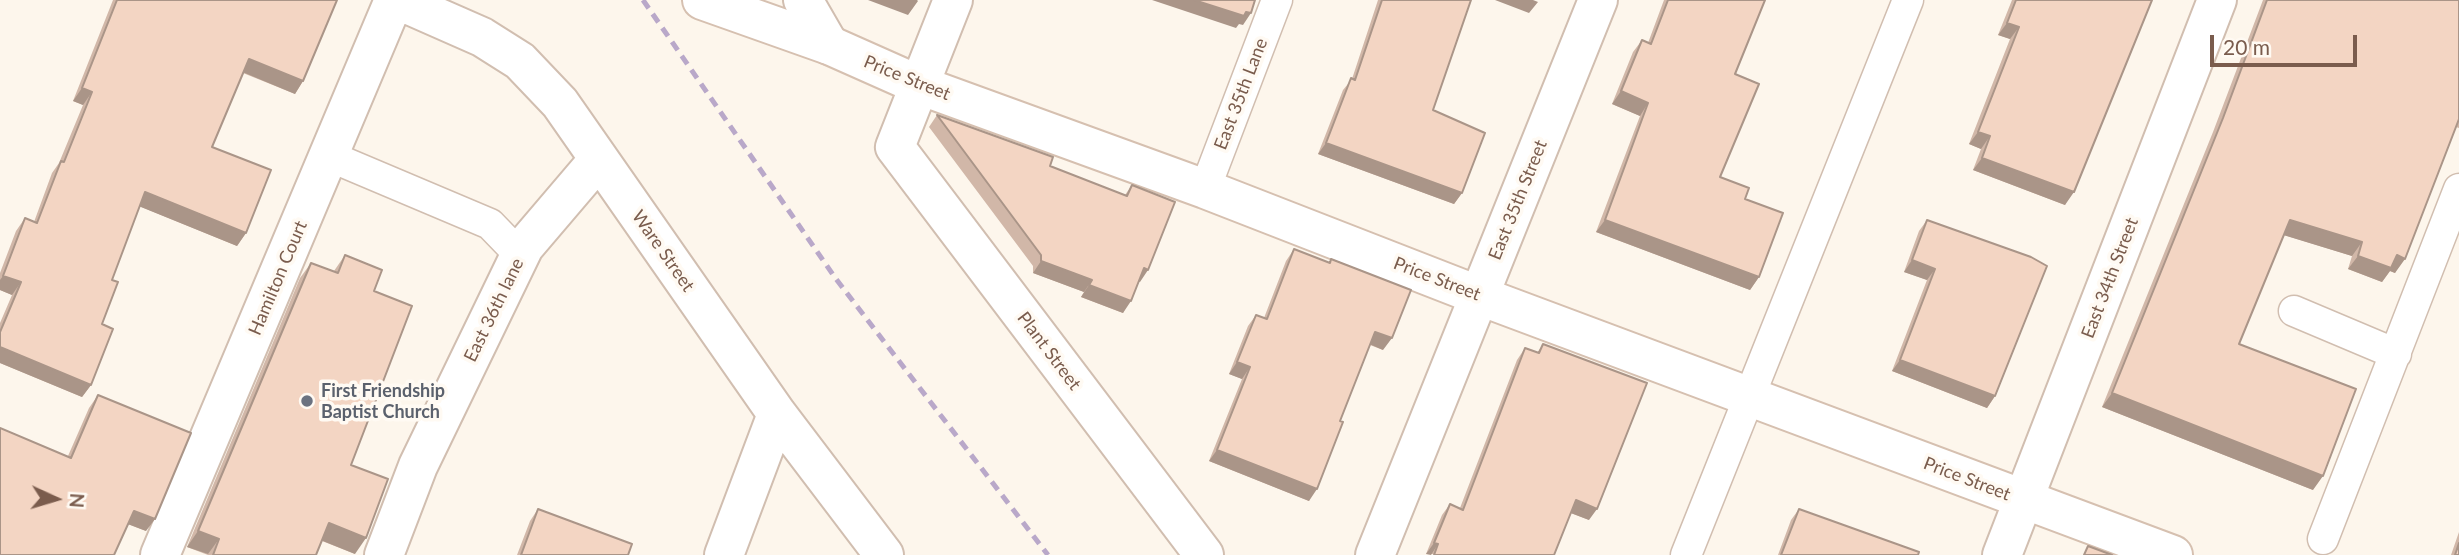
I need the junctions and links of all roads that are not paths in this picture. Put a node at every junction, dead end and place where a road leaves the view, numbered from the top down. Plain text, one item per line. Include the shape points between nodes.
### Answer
1 (396, 0) edge
2 (702, 0) edge
3 (803, 0) edge
4 (953, 0) edge
5 (1277, 0) edge
6 (1598, 0) edge
7 (1908, 0) edge
8 (2217, 0) edge
9 (829, 45) junction
10 (919, 85) junction
11 (329, 156) junction
12 (599, 159) junction
13 (2459, 188) edge
14 (1205, 189) junction
15 (520, 255) junction
16 (1480, 296) junction
17 (2294, 310) dead end
18 (2396, 354) junction
19 (1749, 397) junction
20 (778, 414) junction
21 (2024, 501) junction
22 (2323, 538) dead end
23 (160, 555) edge
24 (384, 555) edge
25 (724, 555) edge
26 (884, 555) edge
27 (1204, 555) edge
28 (1375, 555) edge
29 (1686, 555) edge
30 (2003, 555) edge
31 (2173, 555) edge

1 - 11 street, Hamilton Court
1 - 12 street, Ware Street via 482,37 520,61 560,103
2 - 9 street, Price Street
3 - 9 street
4 - 10 street
5 - 14 lane, East 35th Lane
6 - 16 street, East 35th Street
7 - 19 lane
8 - 21 street, East 34th Street
9 - 10 street, Price Street
10 - 14 street, Price Street
10 - 27 street, Plant Street via 895,147
11 - 15 lane via 490,223
11 - 23 street, Hamilton Court
12 - 15 street, East 36th lane
12 - 20 street, Ware Street
13 - 18 lane
14 - 16 street, Price Street
15 - 24 street, East 36th lane via 418,466
16 - 19 street, Price Street
16 - 28 street, East 35th Street
17 - 18 lane
18 - 22 lane
19 - 21 street, Price Street
19 - 29 lane
20 - 25 street
20 - 26 street, Ware Street
21 - 30 street, East 34th Street
21 - 31 street, Price Street

